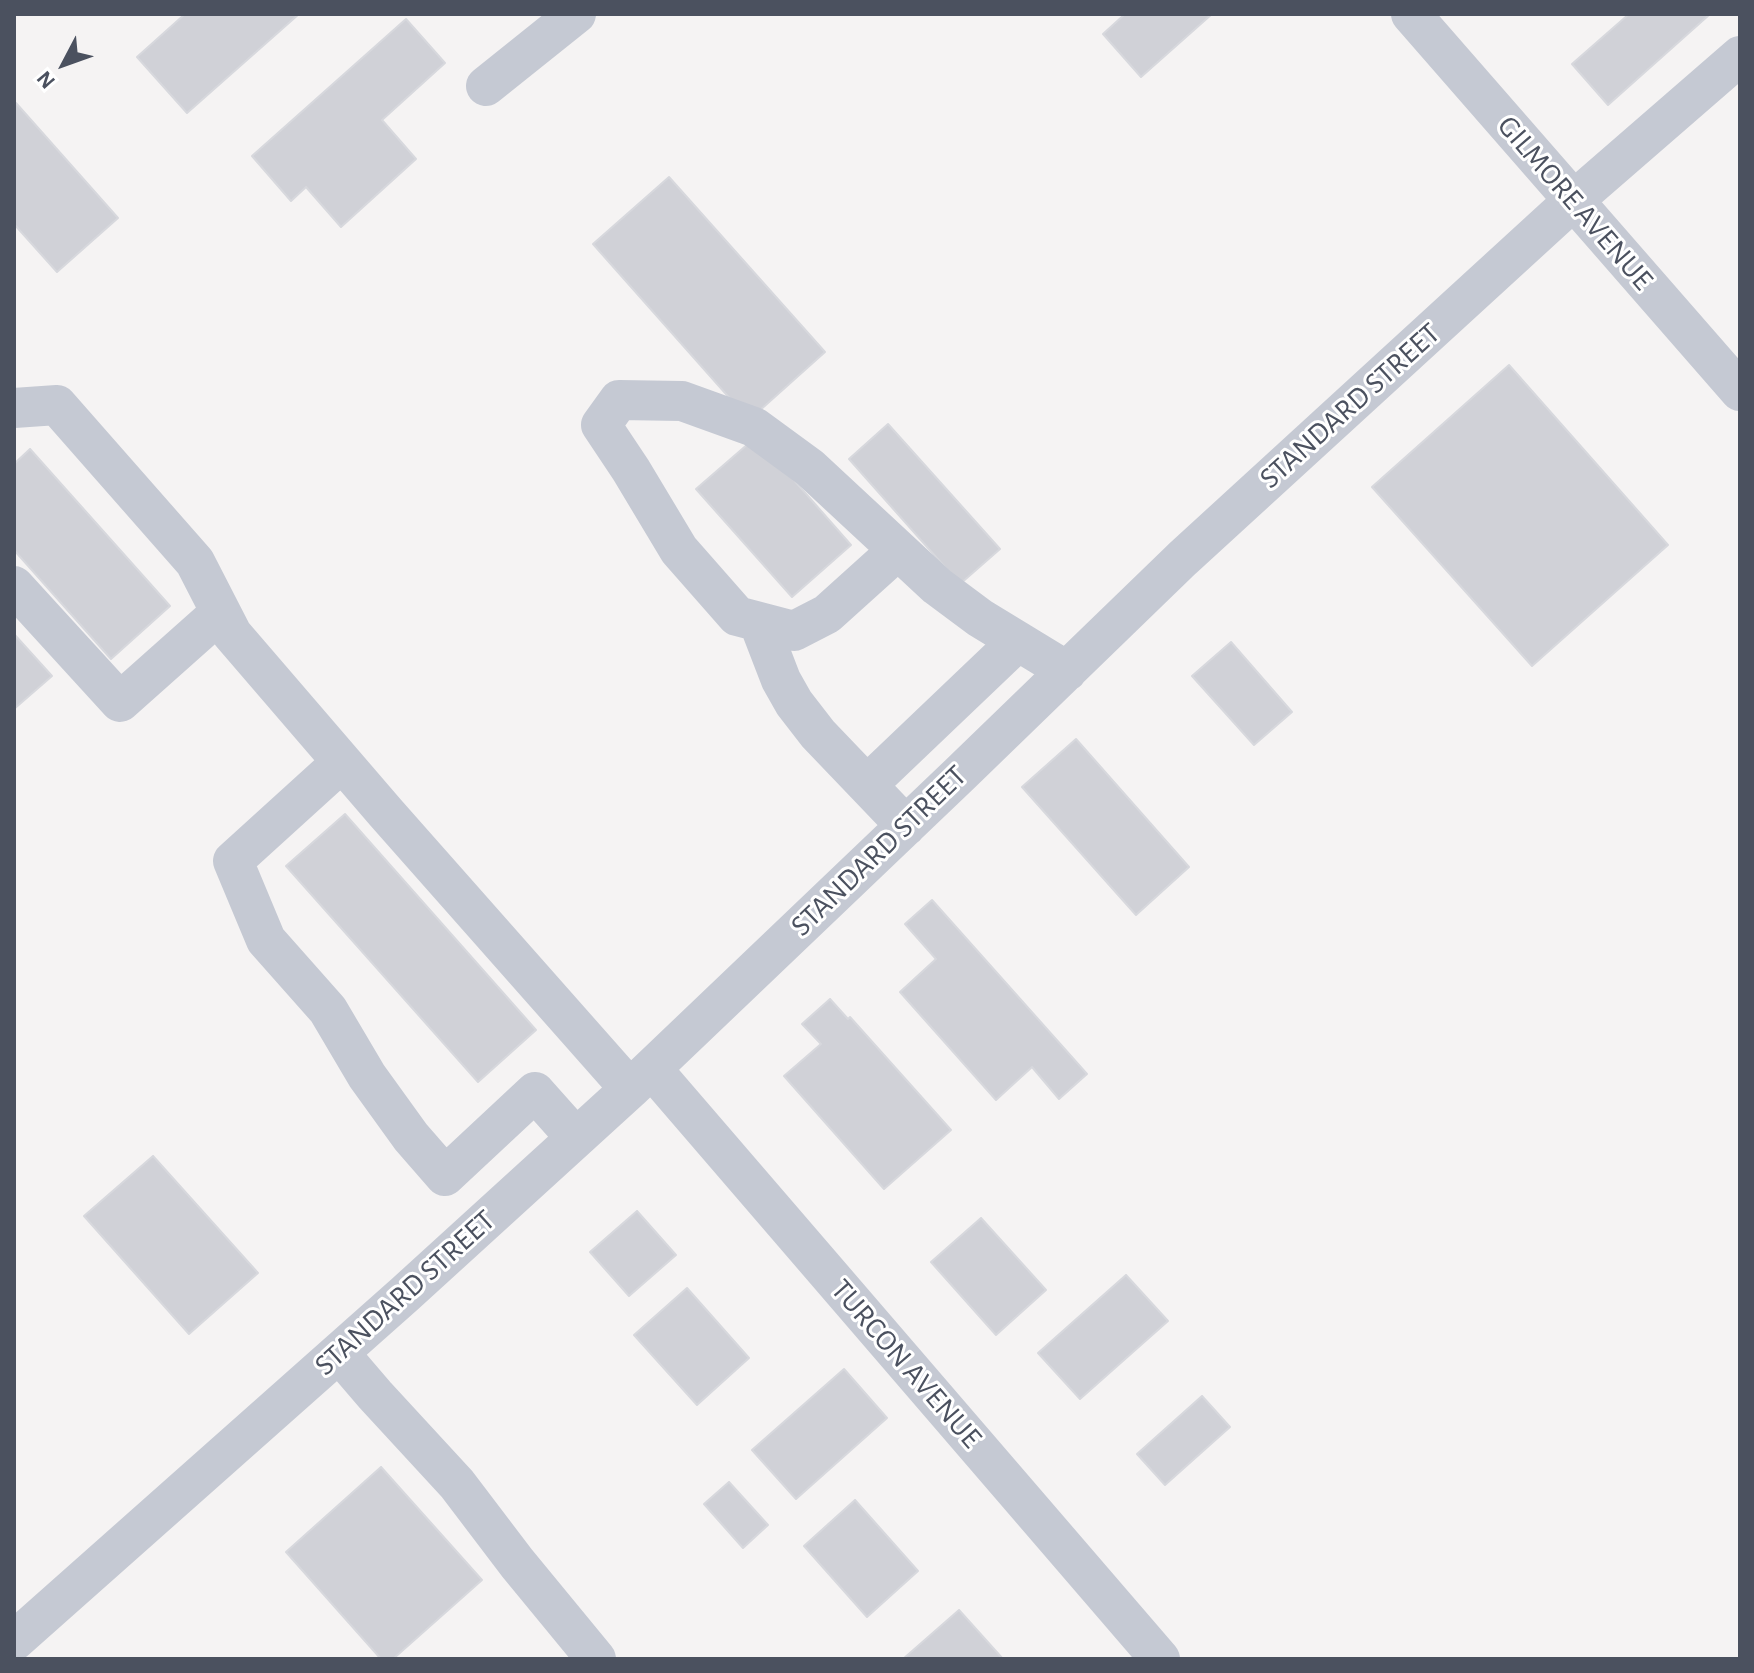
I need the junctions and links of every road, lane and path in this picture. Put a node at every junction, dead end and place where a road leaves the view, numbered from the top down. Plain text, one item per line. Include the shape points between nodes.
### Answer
1 (576, 14) edge
2 (1411, 14) edge
3 (1740, 56) edge
4 (486, 86) dead end
5 (1573, 201) junction
6 (1740, 391) edge
7 (14, 408) edge
8 (898, 550) junction
9 (14, 586) edge
10 (220, 613) junction
11 (759, 623) junction
12 (1018, 641) junction
13 (1067, 671) junction
14 (905, 748) junction
15 (342, 762) junction
16 (867, 785) junction
17 (943, 790) junction
18 (906, 826) junction
19 (641, 1079) junction
20 (576, 1138) junction
21 (445, 1176) junction
22 (487, 1219) junction
23 (339, 1353) junction
24 (16, 1635) edge
25 (596, 1659) edge
26 (1160, 1659) edge

1 - 4 street
2 - 5 street, GILMORE AVENUE
3 - 5 street, STANDARD STREET
5 - 6 street, GILMORE AVENUE
5 - 13 street, STANDARD STREET
7 - 10 street, TURCON AVENUE via 57,405 195,562
8 - 11 street via 827,614 794,631
8 - 11 street via 810,468 754,427 682,401 619,400 601,425 679,550 737,616
8 - 12 street via 953,598
9 - 10 street via 120,702
10 - 15 street, TURCON AVENUE via 232,634
11 - 16 street via 794,703
12 - 13 street
12 - 14 street
13 - 17 street, STANDARD STREET
14 - 16 street
14 - 17 street
15 - 19 street, TURCON AVENUE
15 - 21 street via 233,861 266,940 328,1010 367,1076
16 - 18 street
17 - 18 street, STANDARD STREET
18 - 19 street, STANDARD STREET
19 - 20 street, STANDARD STREET
19 - 26 street, TURCON AVENUE
20 - 21 street via 535,1092
20 - 22 street, STANDARD STREET
21 - 22 street
22 - 23 street, STANDARD STREET
23 - 24 street, STANDARD STREET
23 - 25 street via 457,1484

